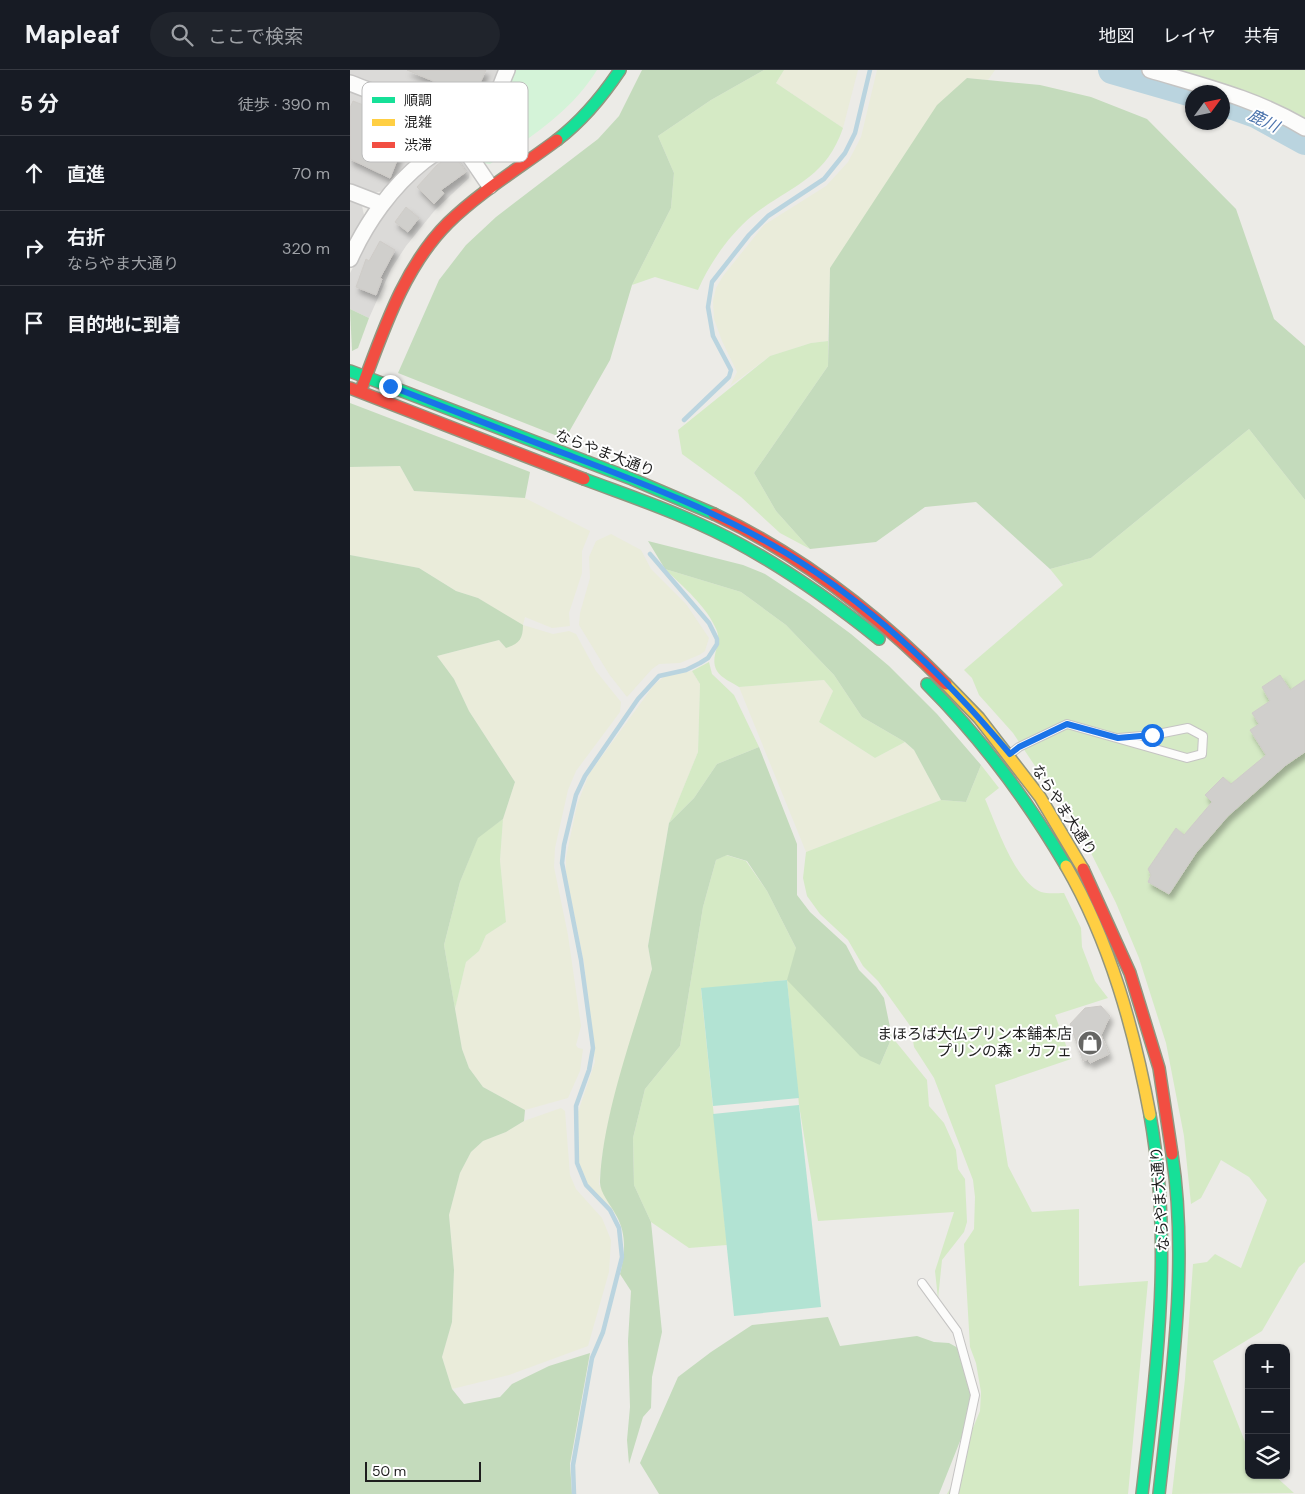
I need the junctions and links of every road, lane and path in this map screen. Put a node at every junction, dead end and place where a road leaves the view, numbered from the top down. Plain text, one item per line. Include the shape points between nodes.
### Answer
1 (507, 70) edge
2 (620, 70) edge
3 (1150, 70) edge
4 (502, 82) edge
5 (350, 83) edge
6 (362, 88) edge
7 (1305, 128) edge
8 (528, 160) edge
9 (423, 162) edge
10 (472, 162) edge
11 (525, 162) edge
12 (490, 186) junction
13 (350, 192) edge
14 (381, 204) junction
15 (350, 259) edge
16 (350, 371) edge
17 (366, 377) junction
18 (355, 390) edge
19 (887, 646) dead end
20 (918, 675) dead end
21 (1118, 738) junction
22 (1010, 754) junction
23 (922, 1283) dead end
24 (954, 1494) edge
25 (1142, 1494) edge
26 (1159, 1494) edge

1 - 4 street
2 - 8 street via 594,106 565,135
3 - 7 street via 1241,97
5 - 6 street
9 - 14 street
10 - 12 street
11 - 12 street
12 - 17 street via 447,224 415,266
13 - 14 street
14 - 15 street
16 - 17 street, ならやま大通り
17 - 18 street
17 - 22 street, ならやま大通り via 704,509 787,554 852,598 907,644 969,705
18 - 19 street, ならやま大通り via 698,523 783,569 839,607
20 - 25 street, ならやま大通り via 997,762 1050,839 1113,970 1136,1045 1148,1092 1158,1160 1162,1273 1159,1338
21 - 21 lane via 1188,728 1203,736 1202,754 1187,758
21 - 22 lane via 1067,724
22 - 26 street, ならやま大通り via 1063,831 1114,930 1152,1043 1169,1125 1177,1201 1179,1269
23 - 24 lane via 957,1331 975,1395

